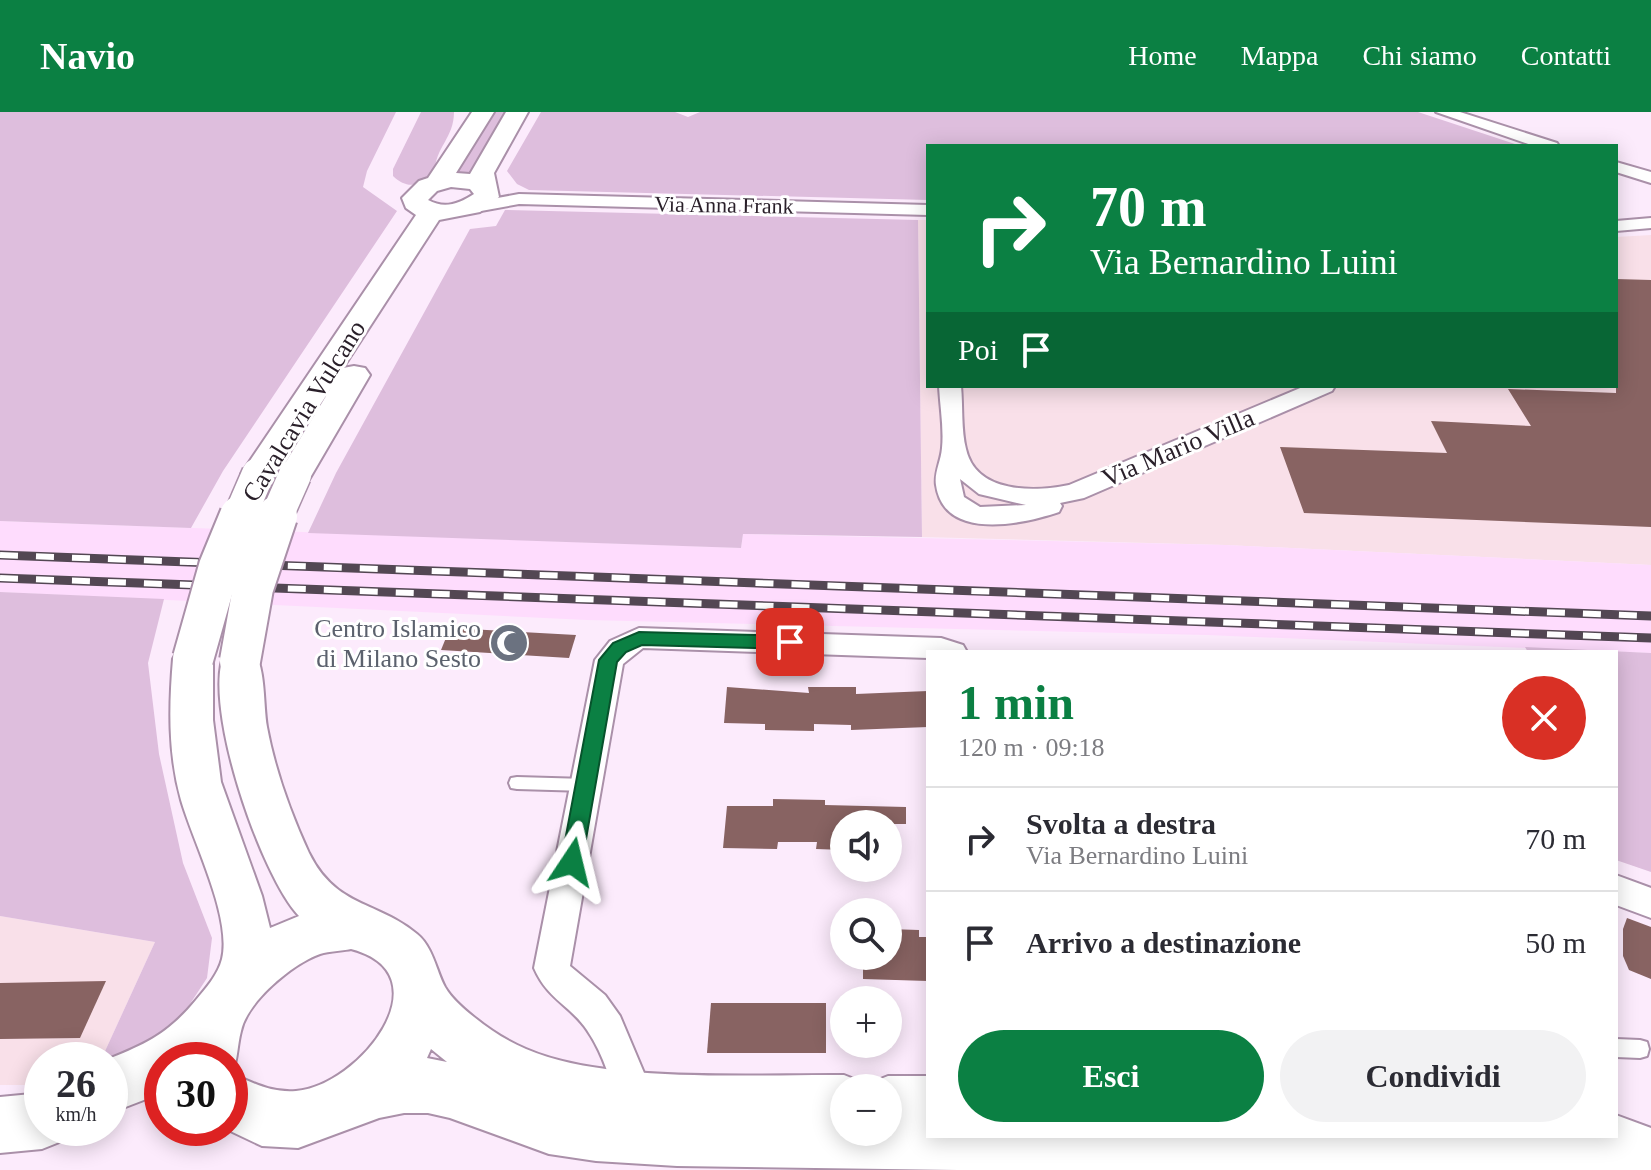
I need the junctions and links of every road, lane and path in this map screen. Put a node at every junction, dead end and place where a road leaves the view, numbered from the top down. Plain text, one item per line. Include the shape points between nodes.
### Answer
1 (483, 112) edge
2 (1444, 112) edge
3 (518, 115) edge
4 (1545, 144) edge
5 (1619, 168) edge
6 (1651, 180) edge
7 (460, 198) junction
8 (904, 209) junction
9 (926, 210) edge
10 (926, 215) edge
11 (1647, 223) edge
12 (1618, 226) edge
13 (950, 388) edge
14 (1319, 388) edge
15 (947, 650) edge
16 (517, 783) dead end
17 (586, 785) junction
18 (1618, 891) edge
19 (1651, 903) edge
20 (366, 931) junction
21 (418, 983) junction
22 (226, 1001) junction
23 (196, 1042) edge
24 (213, 1042) edge
25 (1618, 1048) edge
26 (1640, 1049) dead end
27 (24, 1096) edge
28 (0, 1097) edge
29 (636, 1099) junction
30 (830, 1103) edge
31 (902, 1104) edge
32 (926, 1104) edge
33 (345, 1105) junction
34 (248, 1112) edge
35 (24, 1123) edge
36 (0, 1125) edge
37 (1451, 1148) junction
38 (1624, 1154) edge
39 (1320, 1158) edge
40 (1555, 1170) edge

1 - 7 main road
2 - 4 street
3 - 7 main road
5 - 6 street
7 - 8 street, Via Anna Frank
7 - 20 main road, Cavalcavia Vulcano, bridge via 295,475 267,537 245,613 242,707 259,783 307,892 343,921
7 - 22 main road, Cavalcavia Vulcano, bridge via 258,474 219,567 193,659 191,713 199,782 247,940 247,962
8 - 9 street, Via Anna Frank
8 - 10 street
11 - 12 street
13 - 14 street, Via Mario Villa via 951,497 959,506 996,518 1030,513
15 - 17 street via 639,638 609,660
16 - 17 lane
17 - 29 street via 552,968 554,976 602,1020
18 - 19 street
20 - 21 main road via 400,948
20 - 22 main road via 329,930 293,941 260,961
21 - 29 main road via 428,1007 445,1026 505,1069 563,1090
21 - 33 main road via 417,1018 404,1049 377,1082
22 - 23 main road
22 - 24 main road
25 - 26 lane
27 - 28 main road
29 - 30 main road
31 - 32 main road
33 - 34 main road via 283,1121
33 - 39 main road via 381,1089 413,1084 461,1092 552,1127 677,1138
35 - 36 main road
37 - 38 main road via 1517,1143
37 - 39 main road
37 - 40 main road via 1506,1152

